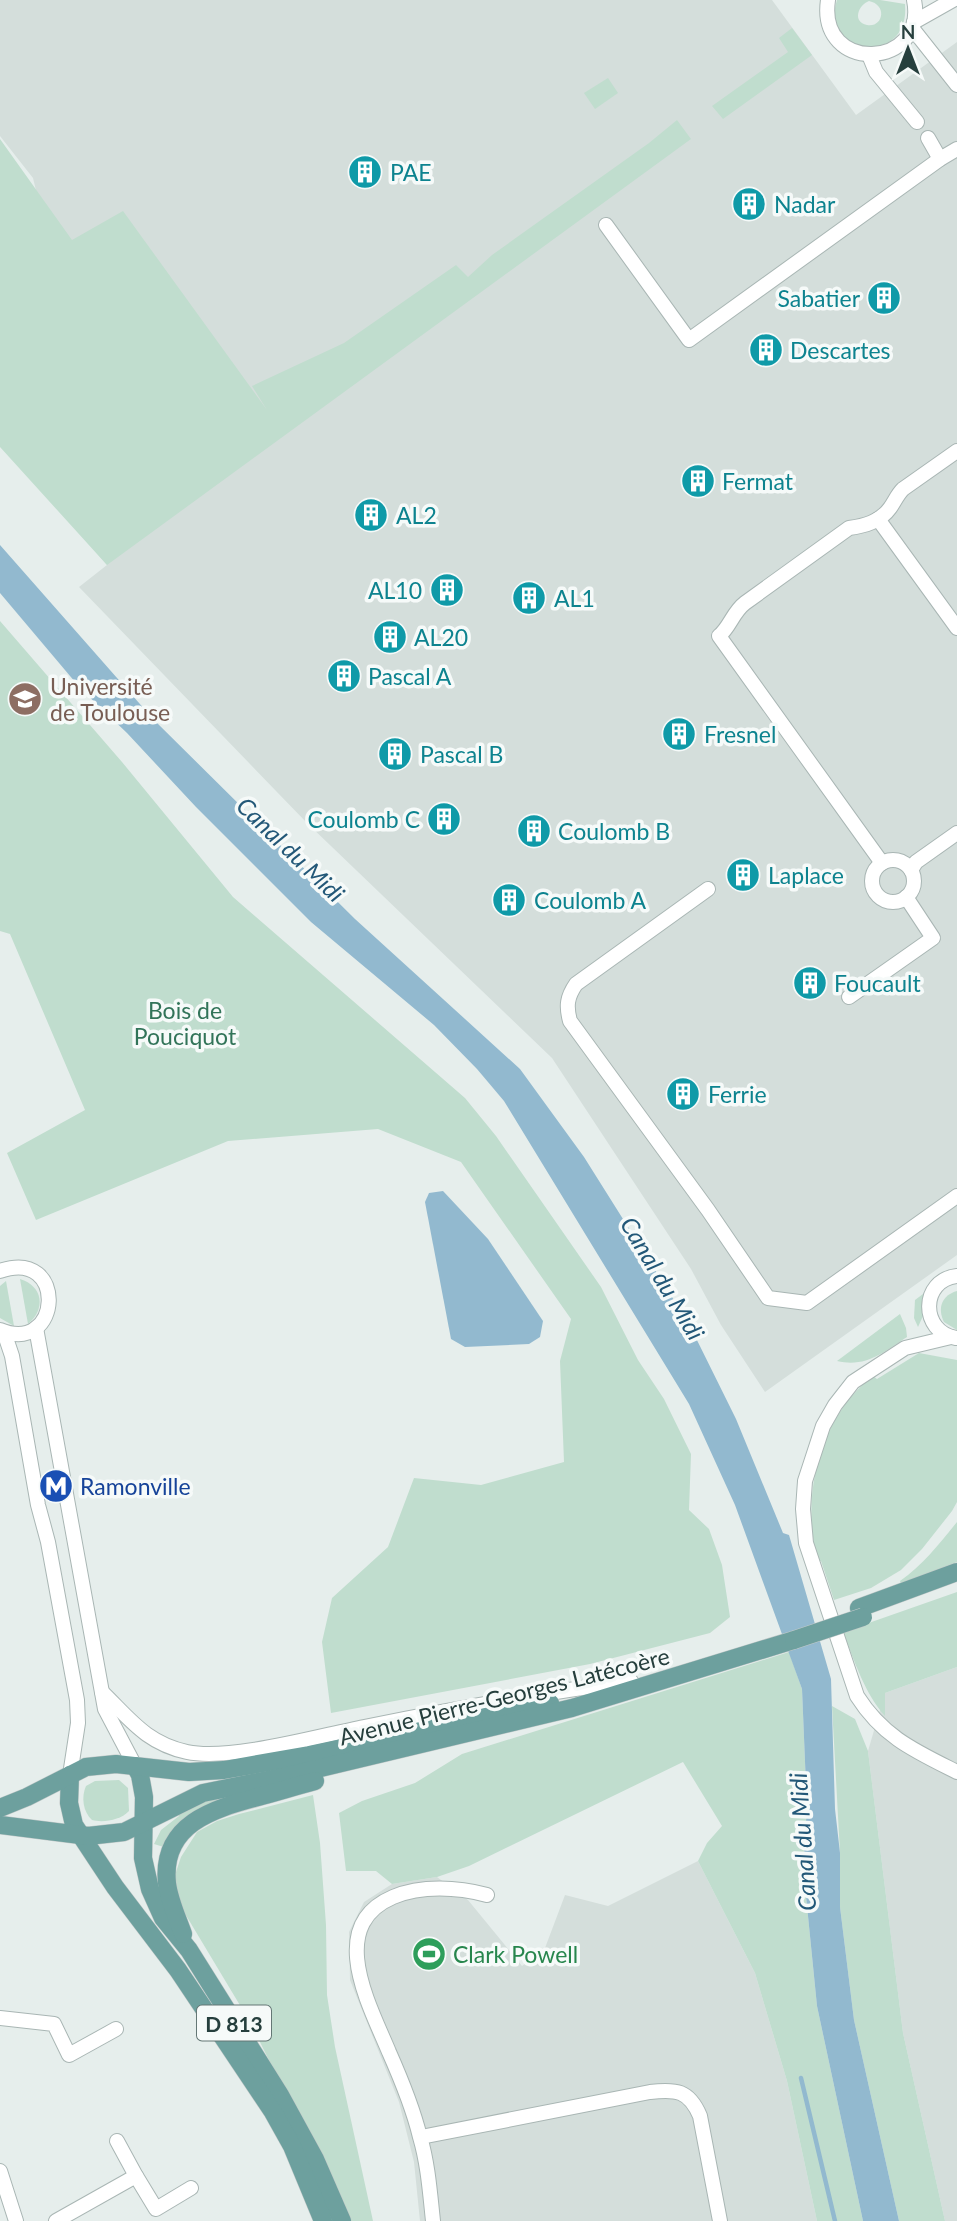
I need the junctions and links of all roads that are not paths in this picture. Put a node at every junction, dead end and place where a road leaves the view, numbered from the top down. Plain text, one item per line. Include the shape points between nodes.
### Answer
1 (828, 0) edge
2 (914, 0) edge
3 (953, 0) edge
4 (913, 25) junction
5 (869, 55) junction
6 (957, 85) edge
7 (917, 122) dead end
8 (928, 138) dead end
9 (957, 149) edge
10 (940, 159) junction
11 (606, 225) dead end
12 (957, 451) edge
13 (878, 519) junction
14 (957, 628) edge
15 (957, 833) edge
16 (882, 863) junction
17 (911, 870) junction
18 (708, 889) dead end
19 (906, 897) junction
20 (849, 997) dead end
21 (957, 1196) edge
22 (0, 1271) edge
23 (957, 1276) edge
24 (929, 1316) junction
25 (36, 1328) junction
26 (2, 1331) edge
27 (954, 1338) edge
28 (905, 1348) junction
29 (954, 1576) edge
30 (733, 1654) junction
31 (631, 1681) junction
32 (102, 1692) junction
33 (507, 1725) junction
34 (135, 1766) junction
35 (957, 1772) edge
36 (70, 1775) junction
37 (0, 1808) edge
38 (143, 1824) junction
39 (0, 1825) edge
40 (80, 1835) junction
41 (487, 1895) dead end
42 (189, 1950) junction
43 (0, 2018) edge
44 (116, 2029) dead end
45 (421, 2137) junction
46 (117, 2141) dead end
47 (0, 2171) edge
48 (136, 2176) junction
49 (191, 2188) dead end
50 (16, 2221) edge
51 (56, 2221) edge
52 (323, 2221) edge
53 (342, 2221) edge
54 (433, 2221) edge
55 (720, 2221) edge

1 - 5 street via 827,21 838,41
2 - 4 street
3 - 4 street
4 - 5 street via 895,48
4 - 6 street
5 - 7 street via 876,72
8 - 10 street
9 - 10 street
10 - 11 street via 689,340
12 - 13 street via 896,495
13 - 14 street
13 - 16 street via 849,528 745,603 719,636
15 - 17 street
16 - 17 street via 895,860
16 - 19 street via 874,874 877,893 887,901
17 - 19 street via 913,887
18 - 21 street via 576,984 567,1009 570,1021 768,1298 807,1303
19 - 20 street via 933,938
22 - 25 street via 25,1268 44,1281 49,1308
23 - 24 street via 934,1288
24 - 27 street via 941,1333
24 - 28 street
25 - 26 street via 22,1334
25 - 32 street
26 - 36 street via 12,1356 77,1700
27 - 28 street
28 - 35 street via 853,1382 823,1426 805,1481 803,1528 856,1696 901,1744
29 - 30 main road, Avenue Pierre-Georges Latécoère via 861,1613
30 - 31 main road, Avenue Pierre-Georges Latécoère
30 - 33 main road, Avenue Pierre-Georges Latécoère via 639,1689
31 - 32 street, Avenue Pierre-Georges Latécoère via 493,1701 212,1754 180,1750 153,1739 135,1728
31 - 34 main road, Avenue Pierre-Georges Latécoère via 566,1699 234,1769 189,1772
32 - 34 street via 105,1709
33 - 38 main road, Avenue Pierre-Georges Latécoère via 203,1793
33 - 42 main road via 225,1806 198,1818 177,1840 167,1866 171,1901
34 - 36 main road via 96,1766
34 - 38 main road, D 813 via 143,1788
36 - 37 main road
36 - 40 main road, D 813 via 70,1811
38 - 40 main road via 107,1835
38 - 42 main road, D 813 via 143,1858 150,1889 163,1917
39 - 40 main road
40 - 52 main road, D 813 via 273,2112
41 - 45 street via 442,1889 408,1891 378,1905 362,1926 358,1972 362,1990
42 - 53 main road, D 813 via 280,2095
43 - 44 street via 54,2024 69,2055
45 - 54 street
45 - 55 street via 650,2092 680,2092 700,2116
46 - 48 street
47 - 50 street
48 - 49 street via 156,2209
48 - 51 street

